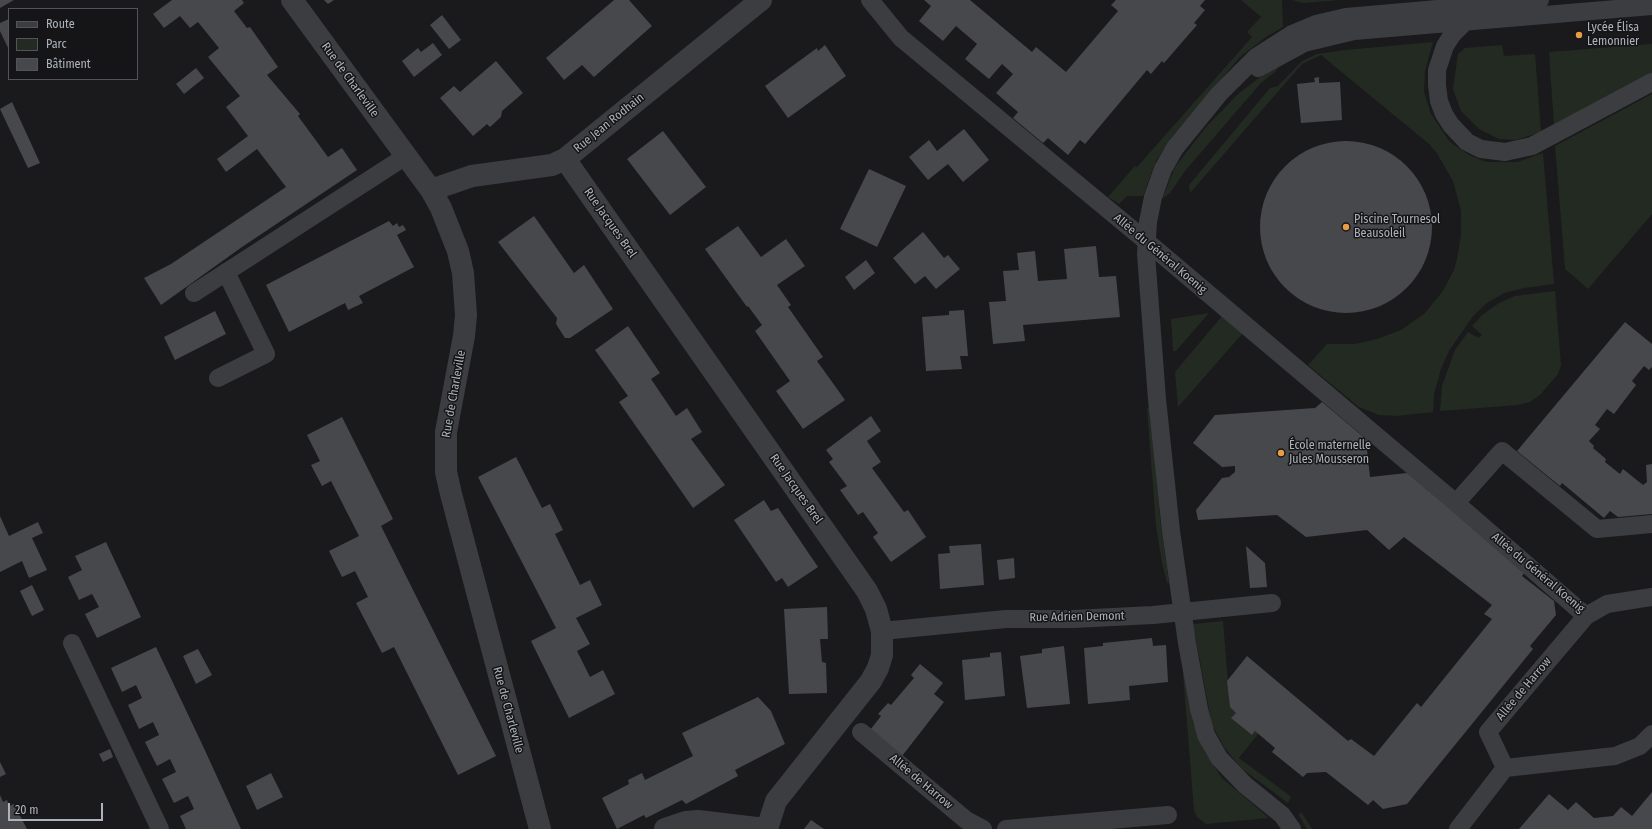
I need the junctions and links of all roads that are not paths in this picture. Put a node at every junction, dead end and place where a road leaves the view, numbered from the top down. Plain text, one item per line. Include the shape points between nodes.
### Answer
1 (292, 0) edge
2 (761, 0) edge
3 (870, 0) edge
4 (1540, 0) edge
5 (1482, 5) junction
6 (1405, 6) edge
7 (1652, 6) edge
8 (1465, 22) junction
9 (1387, 28) junction
10 (1652, 82) edge
11 (1219, 94) junction
12 (406, 156) junction
13 (565, 159) junction
14 (431, 190) junction
15 (1146, 241) junction
16 (226, 272) junction
17 (194, 293) dead end
18 (218, 378) dead end
19 (1456, 503) junction
20 (1652, 524) edge
21 (1652, 597) edge
22 (1272, 603) dead end
23 (1182, 612) junction
24 (1586, 616) junction
25 (882, 631) junction
26 (72, 643) dead end
27 (861, 732) dead end
28 (1652, 734) edge
29 (1505, 768) junction
30 (1168, 815) dead end
31 (1132, 824) edge
32 (1056, 827) edge
33 (160, 829) edge
34 (540, 829) edge
35 (665, 829) edge
36 (766, 829) edge
37 (983, 829) edge
38 (1006, 829) edge
39 (1292, 829) edge
40 (1458, 829) edge

1 - 12 street, Rue de Charleville
2 - 13 street, Rue Jean Rodhain
3 - 15 lane, Allée du Général Koenig via 901,38
4 - 5 lane
5 - 6 lane
5 - 8 lane
6 - 9 lane
6 - 11 lane via 1334,19 1304,28 1279,40 1256,57
7 - 8 lane
8 - 9 lane
8 - 10 lane via 1445,46 1436,85 1444,114 1451,125 1464,139 1481,149 1505,152 1532,146
9 - 11 lane via 1340,33 1304,43 1265,63
11 - 15 lane via 1175,148 1163,169 1150,207
12 - 14 street, Rue de Charleville
12 - 16 lane
13 - 14 street, Rue Jean Rodhain via 552,165 472,176
13 - 25 street, Rue Jacques Brel via 867,591 876,609
14 - 34 street, Rue de Charleville via 456,246 463,273 465,296 464,336 446,432 446,472
15 - 19 lane, Allée du Général Koenig
15 - 23 lane via 1147,280 1167,500
16 - 17 lane
16 - 18 lane via 266,354
19 - 20 lane via 1502,451 1597,529
19 - 24 lane, Allée du Général Koenig
21 - 24 lane, Allée du Général Koenig via 1607,604
22 - 23 lane, Rue Adrien Demont
23 - 25 lane, Rue Adrien Demont via 1104,618 1006,619
23 - 39 lane via 1206,735 1227,768 1276,809
24 - 29 lane, Allée de Harrow via 1488,732
25 - 36 street, Rue Jacques Brel via 882,655 871,681 776,801
26 - 33 lane
27 - 37 lane, Allée de Harrow via 966,820
28 - 29 lane via 1640,746 1615,756
29 - 40 lane
30 - 31 lane
31 - 32 lane
32 - 38 lane
35 - 36 street via 698,821

